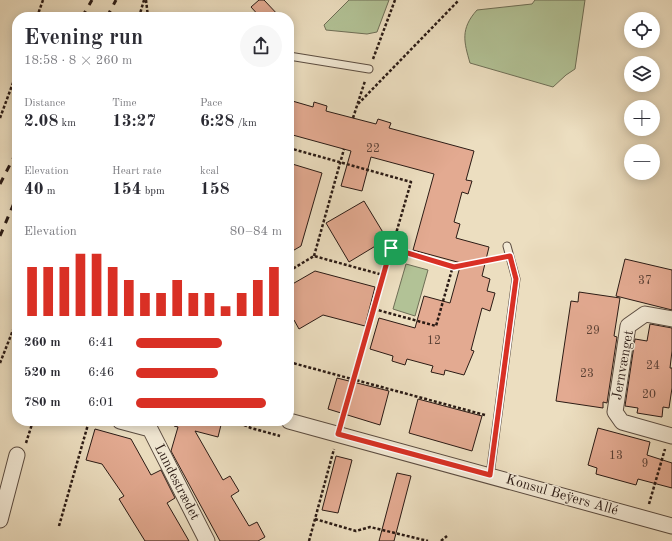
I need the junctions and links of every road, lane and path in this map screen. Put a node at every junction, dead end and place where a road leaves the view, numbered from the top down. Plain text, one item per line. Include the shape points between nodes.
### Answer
1 (43, 0) edge
2 (145, 0) edge
3 (459, 0) edge
4 (39, 12) edge
5 (141, 12) edge
6 (147, 12) edge
7 (294, 57) edge
8 (369, 69) dead end
9 (12, 86) edge
10 (358, 104) dead end
11 (0, 118) edge
12 (294, 149) edge
13 (344, 149) dead end
14 (340, 163) junction
15 (507, 246) dead end
16 (391, 248) junction
17 (314, 256) junction
18 (510, 256) junction
19 (453, 266) junction
20 (294, 268) edge
21 (383, 274) junction
22 (374, 308) junction
23 (672, 319) edge
24 (12, 333) edge
25 (0, 363) edge
26 (294, 363) edge
27 (353, 380) junction
28 (497, 418) junction
29 (294, 422) edge
30 (31, 426) edge
31 (88, 426) edge
32 (139, 426) edge
33 (338, 434) junction
34 (670, 436) edge
35 (21, 450) joint
36 (490, 475) junction
37 (649, 504) dead end
38 (315, 519) junction
39 (0, 520) edge
40 (59, 526) dead end
41 (672, 526) edge
42 (447, 536) dead end
43 (207, 541) edge
44 (309, 541) edge
45 (428, 541) edge
46 (441, 541) edge

1 - 4 path
2 - 5 path
2 - 6 path
3 - 10 path
7 - 8 lane
9 - 11 path
12 - 14 path
13 - 14 path
14 - 16 path via 411,182
14 - 17 path
15 - 18 lane
16 - 19 path
16 - 21 path
17 - 20 path
17 - 21 path
18 - 19 path
18 - 28 lane via 516,279
19 - 22 path via 436,326
21 - 22 path
22 - 27 path
23 - 34 street, Jernvænget via 644,314 628,326 615,412 622,422
24 - 25 path
26 - 27 path
27 - 28 path
27 - 33 path
28 - 36 lane
29 - 33 street, Konsul Beÿers Allé
30 - 35 path
31 - 40 path
32 - 43 street, Lundestrædet via 150,429
33 - 36 street, Konsul Beÿers Allé
33 - 38 path
34 - 37 path
35 - 39 street
36 - 41 street, Konsul Beÿers Allé
38 - 44 path
38 - 45 path via 356,531 370,526
42 - 46 path

